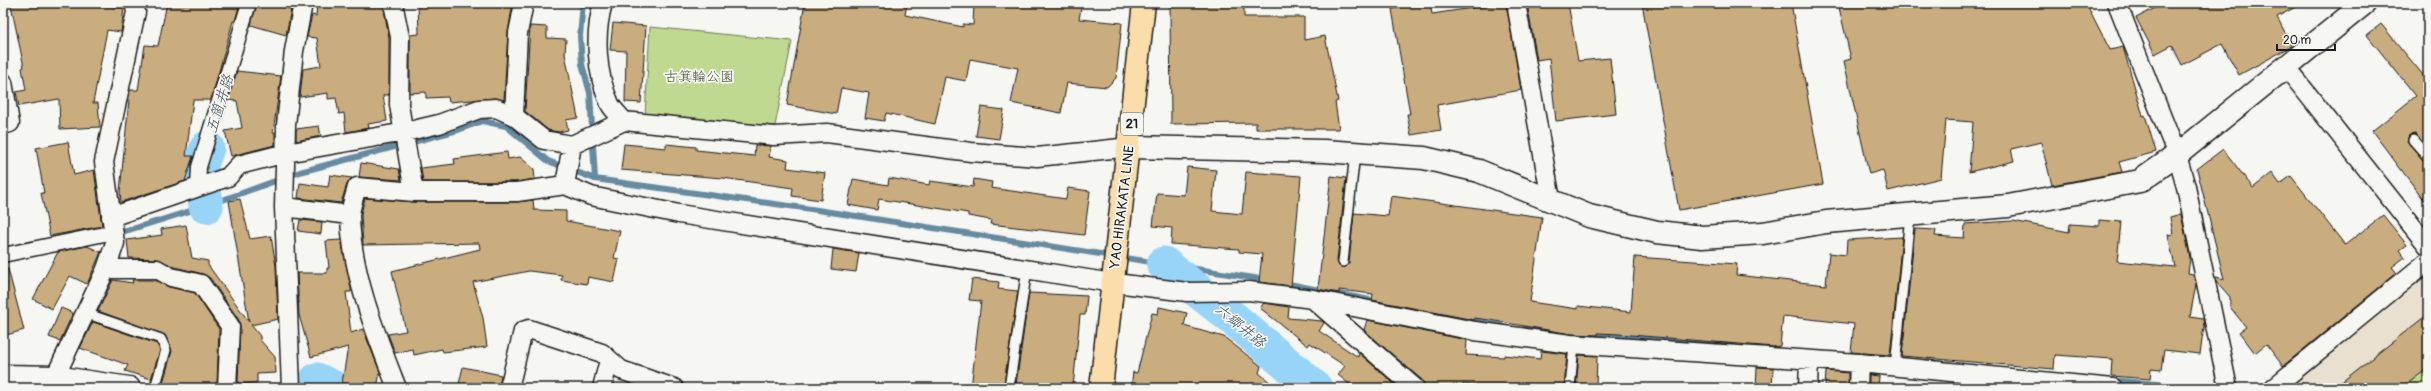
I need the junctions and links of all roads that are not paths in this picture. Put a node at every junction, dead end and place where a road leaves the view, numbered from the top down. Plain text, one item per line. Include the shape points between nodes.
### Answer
1 (134, 3) edge
2 (249, 3) edge
3 (303, 3) edge
4 (393, 3) edge
5 (524, 3) edge
6 (603, 3) edge
7 (1144, 3) edge
8 (1516, 3) edge
9 (2117, 3) edge
10 (2365, 3) edge
11 (2286, 67) junction
12 (3, 82) edge
13 (514, 116) junction
14 (624, 121) junction
15 (3, 125) edge
16 (405, 132) junction
17 (2413, 140) dead end
18 (572, 145) junction
19 (1130, 147) junction
20 (286, 153) junction
21 (1355, 153) junction
22 (2177, 155) junction
23 (2428, 157) edge
24 (565, 185) junction
25 (198, 187) junction
26 (414, 192) junction
27 (1551, 200) junction
28 (284, 207) junction
29 (350, 215) junction
30 (1910, 215) junction
31 (112, 224) junction
32 (2428, 246) edge
33 (3, 255) edge
34 (2428, 261) edge
35 (1344, 262) dead end
36 (106, 269) junction
37 (1027, 269) junction
38 (1113, 277) junction
39 (1313, 299) junction
40 (85, 313) junction
41 (1574, 344) junction
42 (609, 360) junction
43 (1809, 360) junction
44 (1896, 360) junction
45 (1859, 363) junction
46 (3, 376) edge
47 (51, 382) edge
48 (2035, 384) edge
49 (2084, 387) edge
50 (129, 388) edge
51 (155, 388) edge
52 (227, 388) edge
53 (291, 388) edge
54 (397, 388) edge
55 (509, 388) edge
56 (602, 388) edge
57 (674, 388) edge
58 (1009, 388) edge
59 (1101, 388) edge
60 (1415, 388) edge
61 (1570, 388) edge
62 (1808, 388) edge
63 (1858, 388) edge
64 (2113, 388) edge
65 (2228, 388) edge
66 (2274, 388) edge

1 - 31 street via 136,12 104,162
2 - 25 street via 199,167
3 - 20 street via 287,110
4 - 16 street via 400,37 399,105
5 - 13 street via 518,33
6 - 14 street via 597,39 603,80 610,105
7 - 19 main road, YAO HIRAKATA LINE / 21
8 - 27 street
9 - 22 street
10 - 11 street
11 - 22 street
11 - 32 street
12 - 15 street via 10,123
13 - 16 street via 496,108 479,109 439,124
13 - 18 street via 544,140
14 - 18 street
14 - 19 street via 774,136 827,133 971,152 1037,157
16 - 20 street
16 - 26 street
17 - 23 lane
18 - 24 street
19 - 21 street
19 - 38 main road, YAO HIRAKATA LINE / 21
20 - 25 street via 238,165 228,177
20 - 28 street
21 - 27 street via 1424,158 1479,171
21 - 35 lane
22 - 30 street via 2140,181 2008,206
22 - 65 street
24 - 26 street via 517,192
24 - 37 street via 591,196 679,214
25 - 31 street
26 - 29 street via 357,187
27 - 30 street via 1589,216 1657,232 1702,237 1763,233 1826,222
28 - 29 street
28 - 53 street
29 - 54 street via 357,264 373,326
30 - 44 lane
31 - 33 street
31 - 36 street via 115,243
34 - 66 street
36 - 40 street
36 - 52 street via 157,269 172,277 201,284 230,326
37 - 38 street
37 - 58 lane
38 - 39 street via 1187,292 1249,291
38 - 59 main road, YAO HIRAKATA LINE / 21
39 - 41 street via 1475,331
39 - 60 street
40 - 47 street
40 - 51 lane via 161,339 166,350
41 - 43 street
41 - 61 lane
42 - 55 street via 602,353 529,329 523,331
42 - 56 street
42 - 57 street via 621,370
43 - 45 street
43 - 62 street
44 - 45 street
44 - 48 street
45 - 63 street
46 - 47 street
47 - 50 street
48 - 49 street
49 - 64 street

